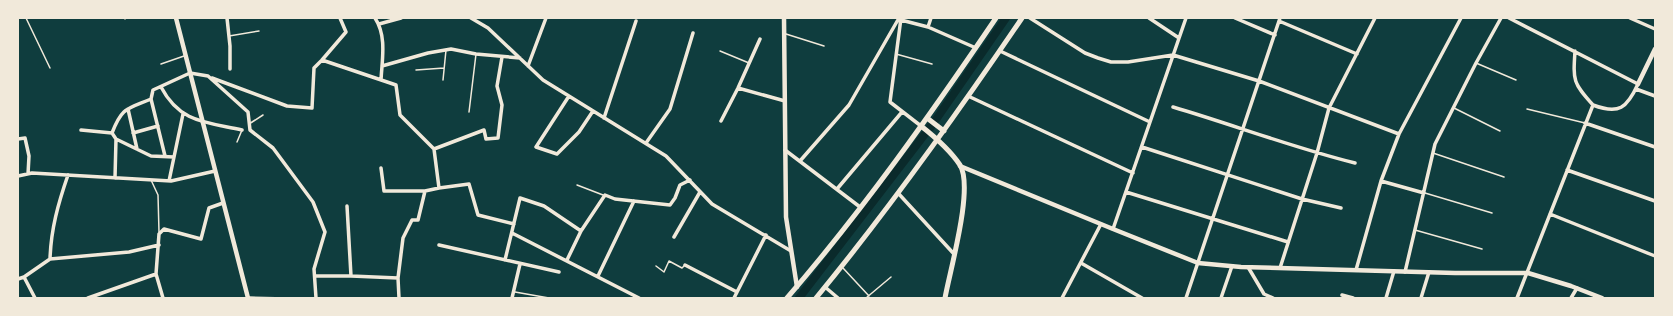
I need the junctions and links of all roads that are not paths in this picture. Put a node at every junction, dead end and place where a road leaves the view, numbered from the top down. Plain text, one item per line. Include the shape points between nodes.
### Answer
1 (26, 18) edge
2 (176, 18) edge
3 (227, 18) edge
4 (340, 18) edge
5 (375, 18) edge
6 (401, 18) edge
7 (471, 18) edge
8 (546, 18) edge
9 (784, 18) edge
10 (930, 18) edge
11 (996, 18) edge
12 (1022, 18) edge
13 (1030, 18) edge
14 (1149, 18) edge
15 (1186, 18) edge
16 (1235, 18) edge
17 (1375, 18) edge
18 (1461, 18) edge
19 (1501, 18) edge
20 (1509, 18) edge
21 (1630, 18) edge
22 (900, 19) edge
23 (1280, 20) edge
24 (636, 21) dead end
25 (379, 24) junction
26 (928, 27) junction
27 (1655, 29) edge
28 (259, 31) dead end
29 (693, 33) dead end
30 (784, 33) junction
31 (1275, 35) junction
32 (229, 36) junction
33 (1179, 38) junction
34 (760, 39) dead end
35 (824, 46) dead end
36 (976, 48) junction
37 (1655, 49) edge
38 (446, 50) junction
39 (1000, 51) junction
40 (1575, 51) junction
41 (720, 52) dead end
42 (476, 54) junction
43 (896, 54) junction
44 (1357, 54) junction
45 (1174, 55) junction
46 (186, 56) junction
47 (502, 57) junction
48 (520, 58) junction
49 (322, 60) junction
50 (749, 63) junction
51 (1476, 63) junction
52 (161, 64) dead end
53 (932, 64) dead end
54 (382, 66) junction
55 (528, 66) junction
56 (50, 68) dead end
57 (444, 68) junction
58 (230, 69) dead end
59 (416, 70) dead end
60 (190, 73) junction
61 (208, 76) junction
62 (381, 80) junction
63 (444, 80) dead end
64 (1516, 80) dead end
65 (1259, 81) junction
66 (1637, 86) junction
67 (161, 87) junction
68 (738, 88) junction
69 (153, 90) junction
70 (148, 94) dead end
71 (569, 96) junction
72 (968, 96) junction
73 (1655, 96) edge
74 (151, 99) junction
75 (785, 100) junction
76 (1593, 106) junction
77 (1173, 107) dead end
78 (1329, 108) junction
79 (1454, 108) junction
80 (128, 109) junction
81 (1527, 109) dead end
82 (593, 111) junction
83 (469, 112) dead end
84 (902, 112) junction
85 (183, 114) junction
86 (264, 116) dead end
87 (604, 118) junction
88 (927, 118) junction
89 (202, 121) junction
90 (721, 121) dead end
91 (1150, 122) junction
92 (1585, 123) junction
93 (249, 124) junction
94 (158, 126) junction
95 (921, 126) junction
96 (1243, 128) junction
97 (81, 130) dead end
98 (242, 130) joint
99 (944, 131) junction
100 (1500, 131) dead end
101 (112, 133) junction
102 (133, 133) junction
103 (1399, 134) junction
104 (18, 139) edge
105 (116, 139) junction
106 (938, 139) junction
107 (236, 142) dead end
108 (646, 143) junction
109 (1142, 147) junction
110 (1655, 147) edge
111 (137, 149) junction
112 (434, 149) junction
113 (785, 150) junction
114 (1434, 153) junction
115 (1317, 154) junction
116 (165, 156) junction
117 (174, 157) junction
118 (800, 161) junction
119 (1355, 163) dead end
120 (960, 166) junction
121 (381, 168) dead end
122 (1567, 170) junction
123 (215, 171) junction
124 (1133, 173) junction
125 (28, 174) junction
126 (68, 175) junction
127 (1228, 175) junction
128 (18, 176) edge
129 (1504, 177) dead end
130 (115, 178) junction
131 (151, 180) junction
132 (690, 180) junction
133 (169, 181) junction
134 (1381, 182) junction
135 (577, 185) dead end
136 (439, 188) junction
137 (837, 189) junction
138 (425, 192) junction
139 (700, 192) junction
140 (1126, 192) junction
141 (898, 193) junction
142 (1424, 193) junction
143 (605, 195) junction
144 (1302, 199) junction
145 (634, 201) junction
146 (1655, 201) edge
147 (223, 203) junction
148 (347, 206) dead end
149 (860, 207) junction
150 (1341, 208) dead end
151 (1492, 213) dead end
152 (1550, 214) junction
153 (1213, 219) junction
154 (514, 224) junction
155 (1101, 224) junction
156 (1113, 229) junction
157 (1416, 230) junction
158 (581, 231) junction
159 (512, 233) junction
160 (159, 234) junction
161 (766, 235) junction
162 (674, 238) dead end
163 (1288, 242) junction
164 (159, 245) junction
165 (439, 246) dead end
166 (1482, 249) dead end
167 (791, 251) junction
168 (954, 254) junction
169 (1655, 256) edge
170 (50, 259) junction
171 (505, 260) junction
172 (567, 260) junction
173 (1081, 263) junction
174 (1198, 263) junction
175 (520, 264) junction
176 (685, 265) joint
177 (656, 266) dead end
178 (842, 266) junction
179 (1232, 266) junction
180 (1248, 267) junction
181 (1280, 268) junction
182 (1356, 270) junction
183 (559, 272) dead end
184 (1394, 272) junction
185 (1405, 272) junction
186 (1429, 272) junction
187 (1528, 273) junction
188 (156, 274) junction
189 (315, 276) junction
190 (352, 276) junction
191 (598, 276) junction
192 (24, 277) junction
193 (891, 277) dead end
194 (398, 278) junction
195 (18, 279) edge
196 (797, 287) junction
197 (826, 287) junction
198 (1577, 288) junction
199 (513, 292) junction
200 (737, 292) junction
201 (1342, 295) dead end
202 (869, 296) junction
203 (36, 298) edge
204 (88, 298) edge
205 (163, 298) edge
206 (248, 298) edge
207 (286, 298) edge
208 (316, 298) edge
209 (399, 298) edge
210 (512, 298) edge
211 (549, 298) edge
212 (639, 298) edge
213 (734, 298) edge
214 (787, 298) edge
215 (816, 298) edge
216 (838, 298) edge
217 (866, 298) edge
218 (945, 298) edge
219 (1062, 298) edge
220 (1142, 298) edge
221 (1186, 298) edge
222 (1221, 298) edge
223 (1274, 298) edge
224 (1353, 298) edge
225 (1386, 298) edge
226 (1421, 298) edge
227 (1517, 298) edge
228 (1571, 298) edge
229 (1602, 298) edge

1 - 56 lane
2 - 46 street
3 - 32 street
4 - 49 street via 346,32
5 - 25 street
6 - 25 street
7 - 48 street via 488,28
8 - 55 street
9 - 30 street
10 - 26 street
11 - 36 main road
12 - 39 main road
13 - 45 street via 1085,53 1111,62
14 - 33 street
15 - 33 street
16 - 31 street
17 - 44 street
18 - 103 street
19 - 51 street
20 - 40 street
21 - 27 street
22 - 26 street
22 - 43 street
22 - 118 street via 849,105
23 - 31 street
23 - 44 street
24 - 87 street
25 - 54 street via 383,44
26 - 36 street
28 - 32 lane
29 - 108 street via 670,109
30 - 35 lane
30 - 75 street
31 - 65 street
32 - 58 street
33 - 45 street
34 - 50 street
36 - 88 main road
37 - 66 street
38 - 42 street
38 - 54 street
38 - 57 lane
39 - 72 main road
39 - 91 street
40 - 66 street
40 - 76 street via 1576,84
41 - 50 lane
42 - 47 street
42 - 83 lane
43 - 53 lane
43 - 84 street via 890,102
44 - 78 street
45 - 65 street
45 - 91 street
46 - 52 lane
46 - 60 street
47 - 48 street
47 - 112 street via 497,86 502,105 498,138 486,139 484,130
48 - 55 street
49 - 61 street via 314,68 312,108 287,106
49 - 62 street
50 - 68 street
51 - 64 lane
51 - 79 street
54 - 62 street
55 - 71 street via 543,80
57 - 59 lane
57 - 63 lane
60 - 61 street
60 - 67 street
60 - 89 street
61 - 93 street via 248,112
62 - 112 street via 396,85 400,116
65 - 78 street
65 - 96 street
66 - 73 street
66 - 76 street via 1626,104 1617,110
67 - 69 street
67 - 85 street via 167,98
68 - 75 street
68 - 90 street
69 - 70 street
69 - 74 street
71 - 82 street
71 - 82 street via 536,147 557,154 579,132
72 - 99 main road
72 - 124 street
74 - 80 street
74 - 94 street
75 - 113 street
76 - 92 street
77 - 96 street
78 - 103 street
78 - 115 street
79 - 100 lane
79 - 114 street
80 - 101 street via 118,119
80 - 102 street
81 - 92 lane
82 - 87 street
84 - 95 street
84 - 137 street
85 - 89 street
85 - 117 street
86 - 93 lane
87 - 108 street
88 - 95 main road
88 - 99 main road
89 - 98 street
89 - 123 street
91 - 109 street
92 - 110 street
92 - 122 street
93 - 189 street via 250,130 273,148 313,202 325,232 314,269
94 - 102 street
94 - 116 street
95 - 106 main road
95 - 149 main road
96 - 115 street
96 - 127 street
97 - 101 street
98 - 107 lane
99 - 106 main road
101 - 105 street
102 - 111 street
103 - 134 street
104 - 125 street via 25,138 29,156
105 - 111 street
105 - 130 street
106 - 120 main road
106 - 141 main road
108 - 132 street via 666,156
109 - 124 street
109 - 127 street
111 - 116 street via 151,156
112 - 136 street
113 - 118 street
113 - 167 street via 786,217
114 - 129 lane
114 - 142 street
115 - 119 street
115 - 144 street
116 - 117 street
117 - 133 street
118 - 137 street
120 - 155 street
120 - 168 main road via 965,189
121 - 138 street via 384,191
122 - 146 street
122 - 152 street
123 - 133 street
123 - 147 street
124 - 140 street
125 - 126 street
125 - 128 street
126 - 130 street
126 - 170 street via 50,238
127 - 144 street
127 - 153 street
130 - 131 street
131 - 133 street
131 - 160 lane via 158,195
132 - 139 street
132 - 145 street via 680,185 670,205
134 - 142 street
134 - 182 street
135 - 143 lane
136 - 138 street
136 - 154 street via 469,184 478,215
137 - 149 street
138 - 194 street via 418,220 412,220 403,238
139 - 161 street via 712,204
139 - 162 street
140 - 153 street
140 - 156 street
141 - 168 street
141 - 178 main road
142 - 151 lane
142 - 157 street
143 - 145 street
143 - 158 street
144 - 150 street
144 - 163 street
145 - 191 street
147 - 160 street via 209,208 201,239 164,229
147 - 206 street
148 - 190 street
149 - 196 main road
152 - 169 street
152 - 187 street
153 - 163 street
153 - 174 street
154 - 158 street via 520,198 544,206
154 - 159 street
155 - 156 street
155 - 173 street
156 - 174 street
157 - 166 lane
157 - 185 street
158 - 172 street
159 - 171 street
159 - 172 street
160 - 164 street
161 - 167 street
161 - 200 street
163 - 181 street
164 - 170 street via 129,252
164 - 188 street
165 - 171 street
167 - 196 street
168 - 218 main road
170 - 192 street
171 - 175 street
172 - 191 street
173 - 219 street
173 - 220 street
174 - 179 street
174 - 221 street
175 - 183 street
175 - 199 street
176 - 177 lane via 682,268 669,261 664,272
176 - 200 street
178 - 197 main road
178 - 202 lane
179 - 180 street
179 - 222 street
180 - 181 street
180 - 223 street via 1264,294
181 - 182 street
182 - 184 street
184 - 185 street
184 - 225 street
185 - 186 street
186 - 187 street
186 - 226 street
187 - 198 street
187 - 227 street
188 - 204 street
188 - 205 street
189 - 190 street
189 - 208 street
190 - 194 street
191 - 212 street
192 - 195 street
192 - 203 street
193 - 202 lane
194 - 209 street
196 - 214 main road
197 - 215 main road
197 - 216 street
198 - 228 street
198 - 229 street
199 - 210 street
199 - 211 lane
200 - 213 street
201 - 224 street
202 - 217 lane
206 - 207 lane

